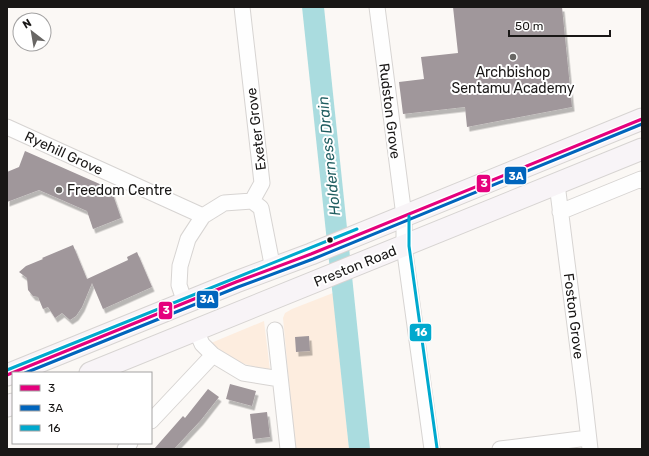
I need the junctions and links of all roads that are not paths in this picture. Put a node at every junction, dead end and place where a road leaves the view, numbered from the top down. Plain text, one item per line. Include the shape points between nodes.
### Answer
1 (242, 7) edge
2 (377, 7) edge
3 (642, 119) edge
4 (7, 127) edge
5 (642, 149) edge
6 (642, 181) edge
7 (557, 184) junction
8 (252, 201) junction
9 (560, 212) junction
10 (203, 216) junction
11 (404, 216) junction
12 (404, 246) junction
13 (273, 269) junction
14 (185, 303) junction
15 (196, 330) junction
16 (275, 330) dead end
17 (213, 355) junction
18 (14, 372) edge
19 (92, 372) edge
20 (280, 379) junction
21 (152, 420) edge
22 (589, 444) edge
23 (288, 449) edge
24 (432, 449) edge
25 (500, 449) edge

1 - 8 street, Exeter Grove via 262,183
2 - 11 street, Rudston Grove
3 - 11 street, Preston Road
4 - 10 street, Ryehill Grove
5 - 7 street, Preston Road
6 - 9 street via 641,179
7 - 9 street, Foston Grove
7 - 12 street, Preston Road
8 - 10 street via 224,203
8 - 13 street via 261,208
9 - 22 street, Foston Grove
10 - 14 street via 188,239 180,266 179,285
11 - 12 street, Rudston Grove
11 - 13 street, Preston Road
12 - 15 street, Preston Road
12 - 24 street, Rudston Grove
13 - 14 street, Preston Road
14 - 18 street, Preston Road
15 - 17 street via 202,344
15 - 19 street, Preston Road
16 - 20 street
17 - 20 street via 244,373
17 - 21 street
20 - 23 street
22 - 25 street

